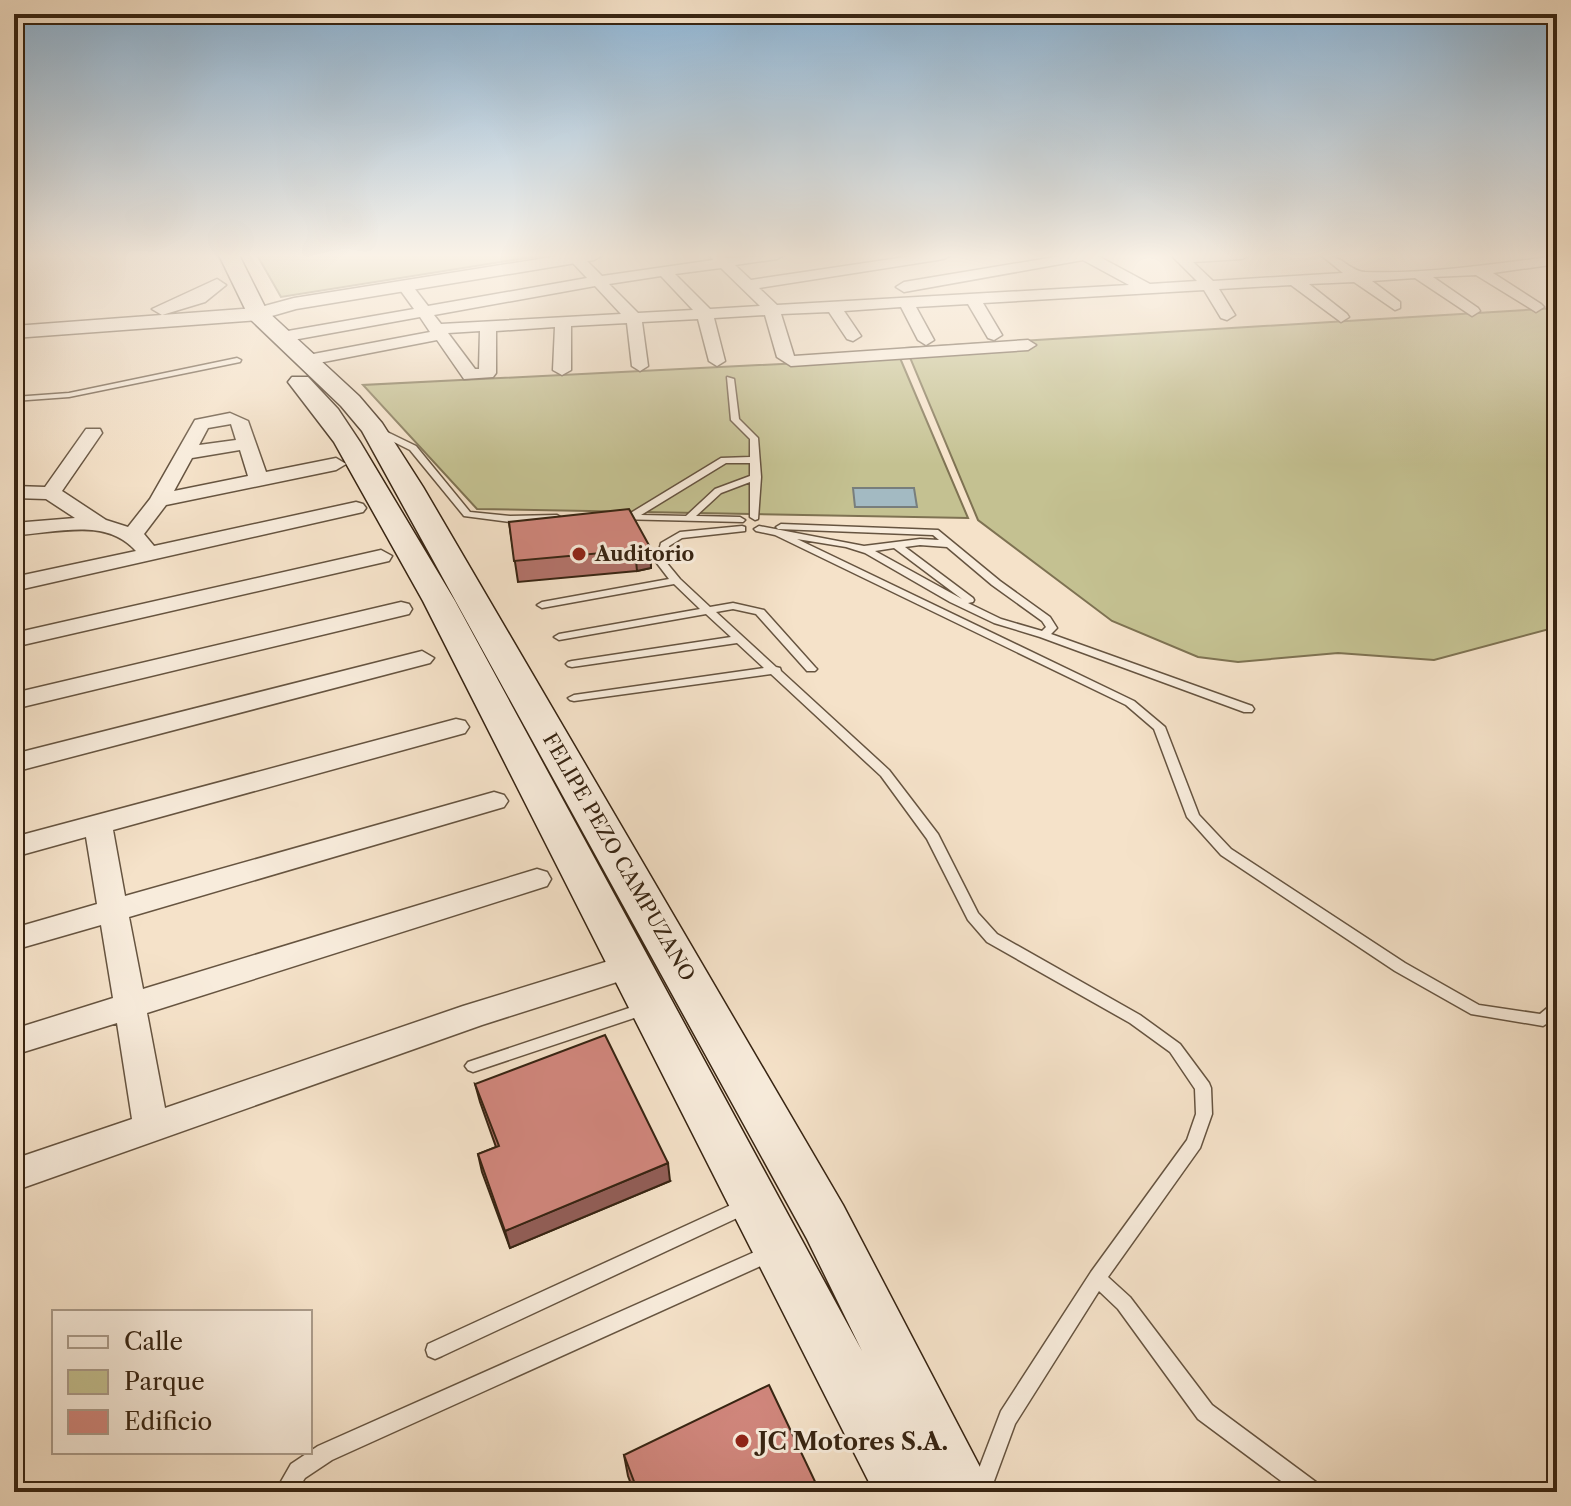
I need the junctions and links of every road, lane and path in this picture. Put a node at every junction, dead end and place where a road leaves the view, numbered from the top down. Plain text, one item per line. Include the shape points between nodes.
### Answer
1 (88, 325) edge
2 (250, 325) edge
3 (265, 325) edge
4 (346, 325) edge
5 (434, 325) edge
6 (514, 325) edge
7 (563, 325) edge
8 (635, 325) edge
9 (708, 325) edge
10 (776, 325) edge
11 (846, 325) edge
12 (918, 325) edge
13 (988, 325) edge
14 (488, 327) junction
15 (14, 332) edge
16 (438, 332) junction
17 (994, 335) dead end
18 (853, 336) dead end
19 (282, 337) junction
20 (926, 340) dead end
21 (1028, 345) dead end
22 (237, 360) dead end
23 (308, 360) junction
24 (717, 361) dead end
25 (640, 366) dead end
26 (562, 370) dead end
27 (730, 379) dead end
28 (14, 399) edge
29 (373, 428) junction
30 (93, 433) dead end
31 (245, 444) junction
32 (185, 453) junction
33 (756, 460) junction
34 (336, 464) dead end
35 (756, 477) junction
36 (259, 480) junction
37 (14, 492) edge
38 (51, 493) junction
39 (159, 500) junction
40 (356, 508) dead end
41 (691, 516) junction
42 (600, 517) edge
43 (631, 517) junction
44 (755, 517) junction
45 (570, 518) edge
46 (93, 520) junction
47 (741, 524) junction
48 (762, 526) junction
49 (14, 529) edge
50 (779, 534) junction
51 (133, 535) junction
52 (895, 544) junction
53 (951, 544) junction
54 (865, 549) junction
55 (148, 553) junction
56 (381, 556) dead end
57 (941, 578) junction
58 (676, 581) junction
59 (14, 584) edge
60 (923, 584) junction
61 (542, 605) dead end
62 (401, 609) dead end
63 (708, 611) junction
64 (989, 615) junction
65 (1044, 635) junction
66 (559, 637) dead end
67 (740, 639) junction
68 (14, 640) edge
69 (422, 658) dead end
70 (572, 664) dead end
71 (811, 669) dead end
72 (776, 670) junction
73 (574, 698) dead end
74 (14, 701) edge
75 (1248, 709) dead end
76 (456, 727) dead end
77 (14, 763) edge
78 (494, 801) dead end
79 (98, 824) junction
80 (14, 847) edge
81 (537, 879) dead end
82 (113, 911) junction
83 (14, 939) edge
84 (628, 967) junction
85 (131, 1004) junction
86 (650, 1007) junction
87 (1557, 1008) edge
88 (14, 1042) edge
89 (473, 1066) dead end
90 (151, 1126) junction
91 (14, 1175) edge
92 (784, 1229) junction
93 (1097, 1278) junction
94 (435, 1350) dead end
95 (285, 1492) edge
96 (906, 1492) edge
97 (963, 1492) edge
98 (980, 1492) edge
99 (1313, 1492) edge

1 - 15 street
2 - 84 main road, FELIPE PEZO CAMPUZANO via 254,337 329,414 358,460 439,601
3 - 19 main road, FELIPE PEZO CAMPUZANO
4 - 19 street
5 - 16 street
6 - 14 street
7 - 26 street
8 - 25 street
9 - 24 street
10 - 21 street via 791,361
11 - 18 street
12 - 20 street
13 - 17 street
14 - 16 street
14 - 16 street via 487,373 479,375 468,374
16 - 23 street
19 - 23 main road, FELIPE PEZO CAMPUZANO
22 - 28 lane via 69,395
23 - 29 main road, FELIPE PEZO CAMPUZANO
27 - 33 lane via 735,420 754,438
29 - 45 lane via 413,448 467,514
29 - 92 main road, FELIPE PEZO CAMPUZANO
30 - 38 street
31 - 32 street
31 - 32 street via 239,421 230,418 201,424
31 - 36 street
32 - 39 street
33 - 35 lane
33 - 43 lane via 724,460
34 - 36 street
35 - 41 lane via 718,491
35 - 44 lane
36 - 39 street
37 - 38 street
38 - 46 street
39 - 51 street
40 - 55 street
41 - 43 lane
41 - 47 lane
42 - 43 lane
44 - 47 lane
44 - 48 lane
46 - 49 street
46 - 51 street
47 - 48 lane
47 - 58 lane via 680,535 664,545 661,562
48 - 50 lane
48 - 53 lane via 914,528 935,532
50 - 54 lane
50 - 87 lane via 1130,703 1159,727 1193,817 1226,852 1400,967 1476,1010 1543,1020
51 - 55 street
52 - 53 lane
52 - 54 lane
52 - 57 lane
53 - 65 lane via 1046,619 1052,628
54 - 60 lane
55 - 59 street
56 - 68 street
57 - 60 lane
57 - 64 lane
58 - 61 lane
58 - 63 lane
60 - 64 lane
62 - 74 street
63 - 66 lane
63 - 67 lane
63 - 71 lane via 733,606 760,612
64 - 65 lane via 1011,629
65 - 75 lane
67 - 70 lane
67 - 72 lane
69 - 77 street
72 - 73 lane
72 - 93 lane via 885,773 933,837 973,916 992,938 1135,1019 1175,1048 1203,1088 1204,1114 1194,1143
76 - 79 street
78 - 82 street
79 - 80 street
79 - 82 street
81 - 85 street
82 - 83 street
82 - 85 street
84 - 86 main road, FELIPE PEZO CAMPUZANO
84 - 90 street
85 - 88 street
85 - 90 street
86 - 89 lane
86 - 92 main road, FELIPE PEZO CAMPUZANO
90 - 91 street
92 - 94 lane
92 - 95 lane via 325,1453 298,1471
92 - 96 main road, FELIPE PEZO CAMPUZANO
92 - 97 main road, FELIPE PEZO CAMPUZANO
93 - 98 lane via 1008,1418
93 - 99 lane via 1124,1303 1205,1412

